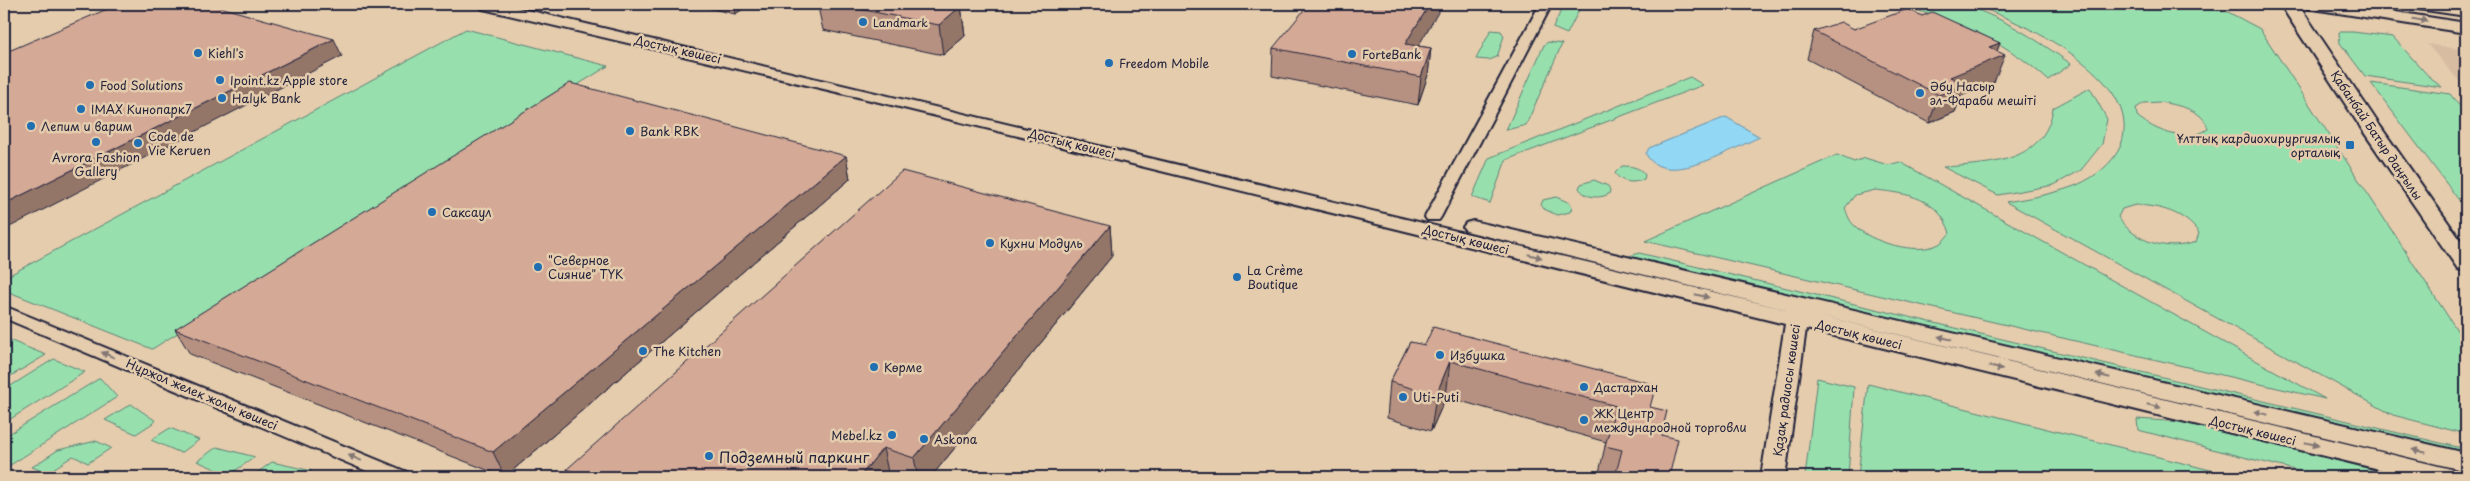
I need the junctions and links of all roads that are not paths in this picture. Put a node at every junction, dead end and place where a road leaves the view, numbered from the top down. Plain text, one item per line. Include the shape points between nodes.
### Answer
1 (484, 4) edge
2 (535, 4) edge
3 (1546, 4) edge
4 (2289, 4) edge
5 (2313, 4) edge
6 (2418, 4) edge
7 (2466, 11) edge
8 (2466, 28) edge
9 (1433, 217) junction
10 (2466, 264) edge
11 (1798, 311) junction
12 (4, 312) edge
13 (2466, 462) edge
14 (400, 477) edge
15 (1773, 477) edge
16 (2447, 477) edge

1 -> 11 street, Достық көшесі
2 - 9 street, Достық көшесі
3 - 9 street
4 - 10 main road, Қабанбай Батыр даңғылы
5 -> 8 main road
6 - 7 main road
9 - 11 street, Достық көшесі
13 -> 11 street, Достық көшесі
11 - 15 street, Қазақ радиосы көшесі
11 -> 16 street, Достық көшесі
14 -> 12 street, Нұржол желек жолы көшесі

